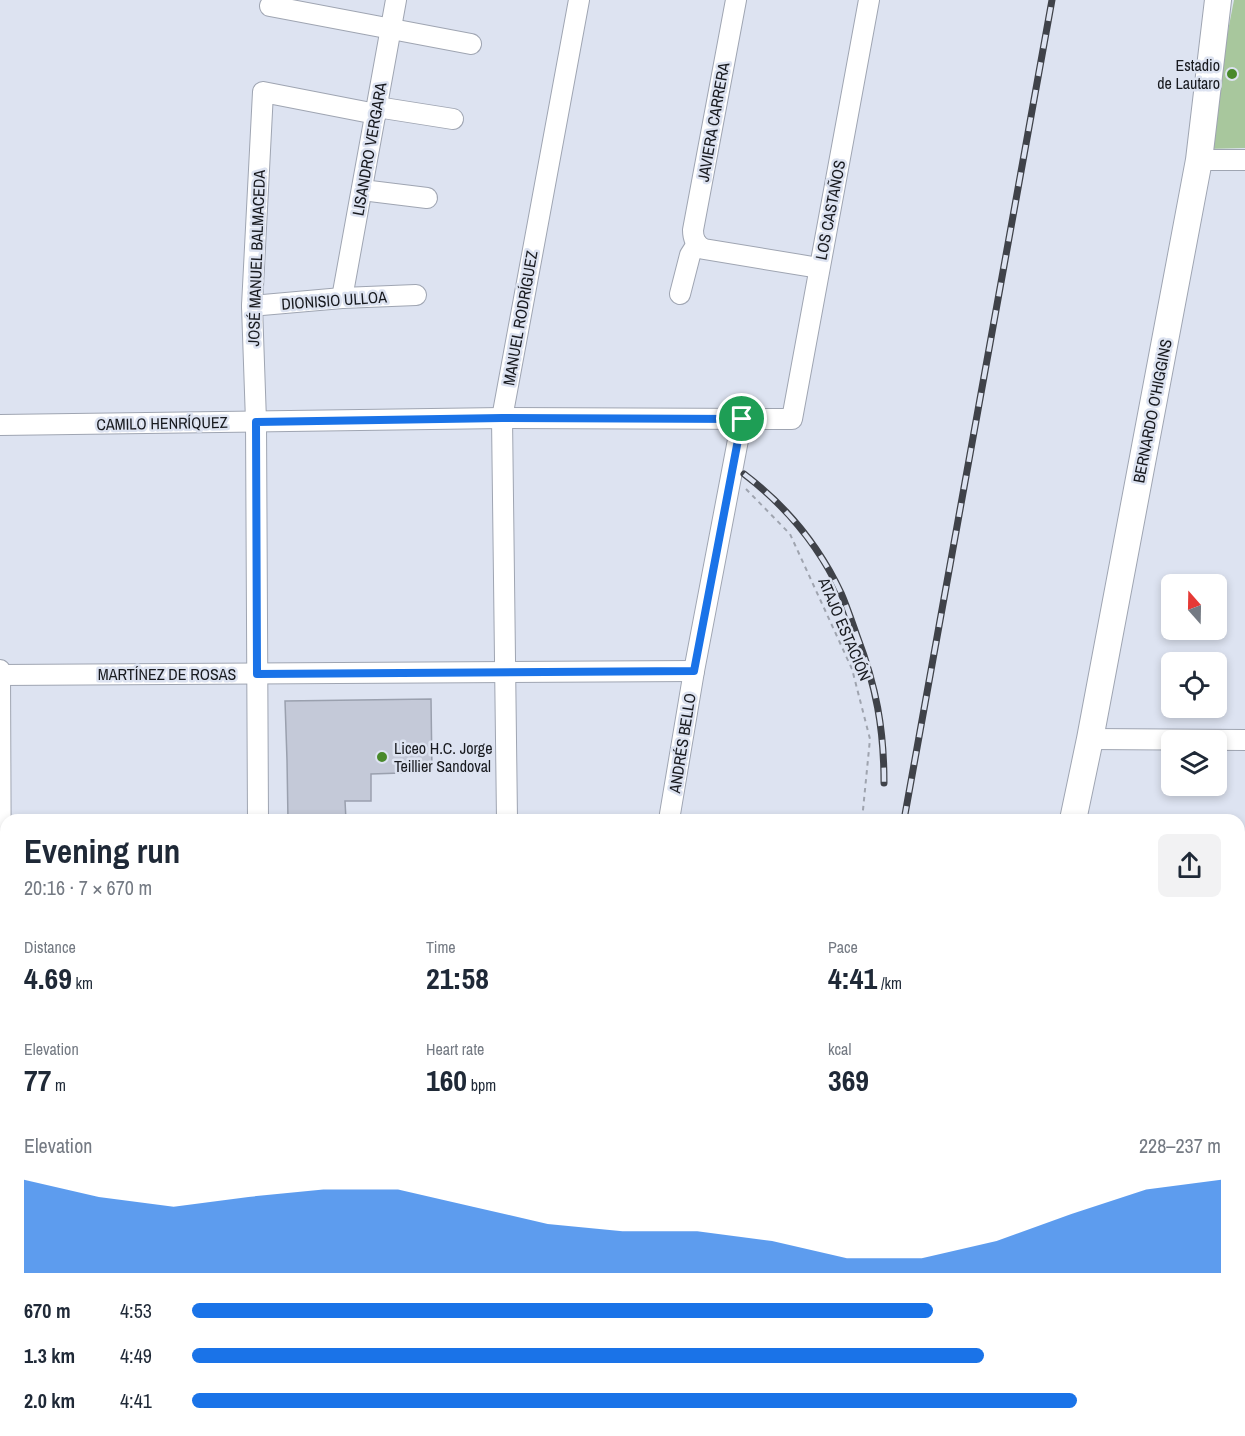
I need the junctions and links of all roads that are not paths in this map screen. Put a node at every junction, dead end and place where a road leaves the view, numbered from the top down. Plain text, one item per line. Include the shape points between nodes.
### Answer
1 (396, 0) edge
2 (579, 0) edge
3 (736, 0) edge
4 (869, 0) edge
5 (1218, 1) edge
6 (270, 6) dead end
7 (391, 29) junction
8 (471, 44) dead end
9 (376, 110) junction
10 (453, 119) dead end
11 (1245, 159) edge
12 (1199, 160) junction
13 (362, 190) junction
14 (427, 198) dead end
15 (697, 244) junction
16 (819, 268) junction
17 (680, 294) dead end
18 (416, 295) dead end
19 (342, 298) junction
20 (252, 306) junction
21 (502, 418) junction
22 (742, 419) junction
23 (792, 419) joint
24 (256, 422) junction
25 (0, 425) edge
26 (505, 671) junction
27 (694, 671) junction
28 (0, 673) edge
29 (257, 674) junction
30 (1090, 739) junction
31 (1245, 740) edge
32 (1, 814) edge
33 (258, 814) edge
34 (507, 814) edge
35 (670, 814) edge
36 (1075, 814) edge

1 - 7 street, LISANDRO VERGARA
2 - 21 street, MANUEL RODRÍGUEZ
3 - 15 street, JAVIERA CARRERA via 693,230
4 - 16 street, LOS CASTAÑOS
5 - 12 main road, BERNARDO O'HIGGINS
6 - 7 street
7 - 8 street
7 - 9 street, LISANDRO VERGARA
9 - 10 street
9 - 13 street, LISANDRO VERGARA
9 - 20 street, JOSÉ MANUEL BALMACEDA via 263,92
11 - 12 street
12 - 30 main road, BERNARDO O'HIGGINS
13 - 14 street
13 - 19 street, LISANDRO VERGARA
15 - 16 street via 704,249
15 - 17 street, JAVIERA CARRERA via 690,255
16 - 23 street, LOS CASTAÑOS
18 - 19 street, DIONISIO ULLOA
19 - 20 street, DIONISIO ULLOA
20 - 24 street, JOSÉ MANUEL BALMACEDA
21 - 22 street, CAMILO HENRÍQUEZ
21 - 24 street, CAMILO HENRÍQUEZ
21 - 26 street, MANUEL RODRÍGUEZ
22 - 23 street, CAMILO HENRÍQUEZ
22 - 27 street, ANDRÉS BELLO
24 - 25 street, CAMILO HENRÍQUEZ
24 - 29 street, JOSÉ MANUEL BALMACEDA
26 - 27 street, MARTÍNEZ DE ROSAS
26 - 29 street, MARTÍNEZ DE ROSAS
26 - 34 street, MANUEL RODRÍGUEZ
27 - 35 street, ANDRÉS BELLO
28 - 29 street, MARTÍNEZ DE ROSAS
28 - 32 street
29 - 33 street, JOSÉ MANUEL BALMACEDA
30 - 31 street
30 - 36 main road, BERNARDO O'HIGGINS

